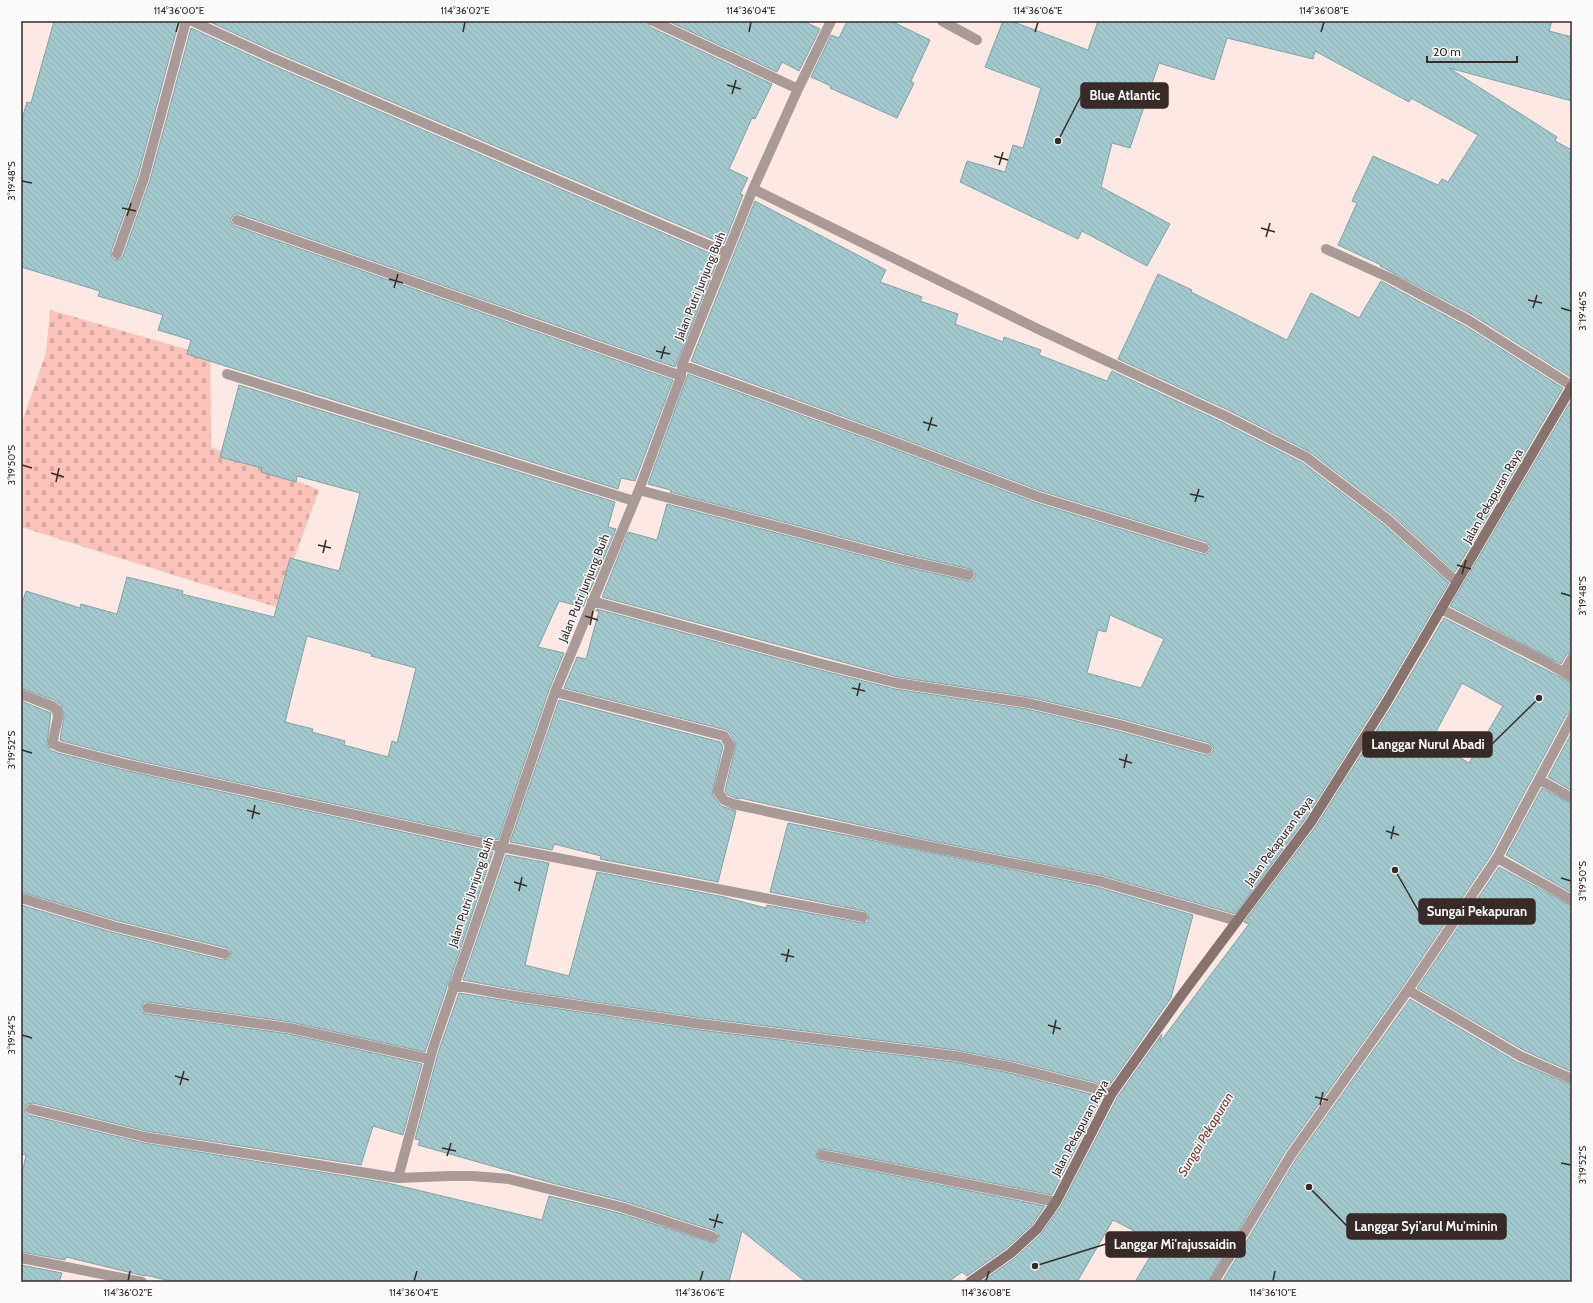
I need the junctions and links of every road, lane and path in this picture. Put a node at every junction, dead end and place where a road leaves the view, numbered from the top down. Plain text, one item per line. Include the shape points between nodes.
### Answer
1 (186, 21) edge
2 (192, 21) edge
3 (653, 21) edge
4 (832, 21) edge
5 (942, 21) edge
6 (977, 40) dead end
7 (798, 89) junction
8 (753, 188) junction
9 (237, 220) dead end
10 (1326, 249) dead end
11 (727, 253) junction
12 (117, 254) dead end
13 (682, 371) junction
14 (227, 374) dead end
15 (1572, 386) edge
16 (639, 490) junction
17 (634, 500) junction
18 (1204, 548) dead end
19 (969, 576) dead end
20 (1457, 582) junction
21 (592, 601) junction
22 (1441, 609) junction
23 (1572, 658) edge
24 (1568, 675) edge
25 (555, 692) junction
26 (21, 694) edge
27 (1572, 718) edge
28 (1207, 749) dead end
29 (1540, 780) junction
30 (1572, 798) edge
31 (501, 847) junction
32 (1497, 858) junction
33 (21, 898) edge
34 (1572, 900) edge
35 (863, 917) dead end
36 (1237, 921) junction
37 (225, 954) dead end
38 (453, 985) junction
39 (1408, 990) junction
40 (147, 1008) dead end
41 (429, 1059) junction
42 (1572, 1079) edge
43 (1112, 1093) junction
44 (31, 1109) dead end
45 (822, 1155) dead end
46 (398, 1178) junction
47 (1056, 1202) junction
48 (713, 1237) dead end
49 (21, 1258) edge
50 (142, 1282) edge
51 (970, 1282) edge
52 (1214, 1282) edge

1 - 12 street via 144,178
2 - 11 street
3 - 7 street
4 - 7 street, Jalan Putri Junjung Buih
5 - 6 street
7 - 8 street, Jalan Putri Junjung Buih
8 - 11 street, Jalan Putri Junjung Buih
8 - 20 street via 1040,330 1225,416 1306,457 1377,510
9 - 13 street
10 - 15 street via 1392,279 1468,320
11 - 13 street, Jalan Putri Junjung Buih
13 - 16 street, Jalan Putri Junjung Buih
13 - 18 street via 875,435 1039,497
14 - 17 street
15 - 20 street, Jalan Pekapuran Raya
16 - 17 street, Jalan Putri Junjung Buih
16 - 19 street
17 - 21 street, Jalan Putri Junjung Buih
20 - 22 street, Jalan Pekapuran Raya
21 - 25 street, Jalan Putri Junjung Buih
21 - 28 street via 897,683 1028,703
22 - 24 street
22 - 36 street, Jalan Pekapuran Raya via 1386,703 1311,822
23 - 24 street
25 - 31 street, Jalan Putri Junjung Buih
25 - 36 street via 724,736 730,744 718,792 724,800 733,804 1099,881
26 - 31 street via 57,710 58,717 52,740 53,744 60,747 129,765
27 - 29 street
29 - 30 street
29 - 32 street
31 - 35 street
31 - 38 street, Jalan Putri Junjung Buih
32 - 34 street
32 - 39 street
33 - 37 street via 114,926
36 - 43 street, Jalan Pekapuran Raya
38 - 41 street, Jalan Putri Junjung Buih
38 - 43 street via 693,1023 955,1056 1015,1068
39 - 42 street via 1520,1056
39 - 52 street via 1291,1155
40 - 41 street via 290,1028
41 - 46 street, Jalan Putri Junjung Buih
43 - 47 street, Jalan Pekapuran Raya
44 - 46 street via 145,1137
45 - 47 street
46 - 48 street via 474,1176 509,1179 621,1207
47 - 51 street, Jalan Pekapuran Raya via 1037,1229 1011,1253
49 - 50 street

